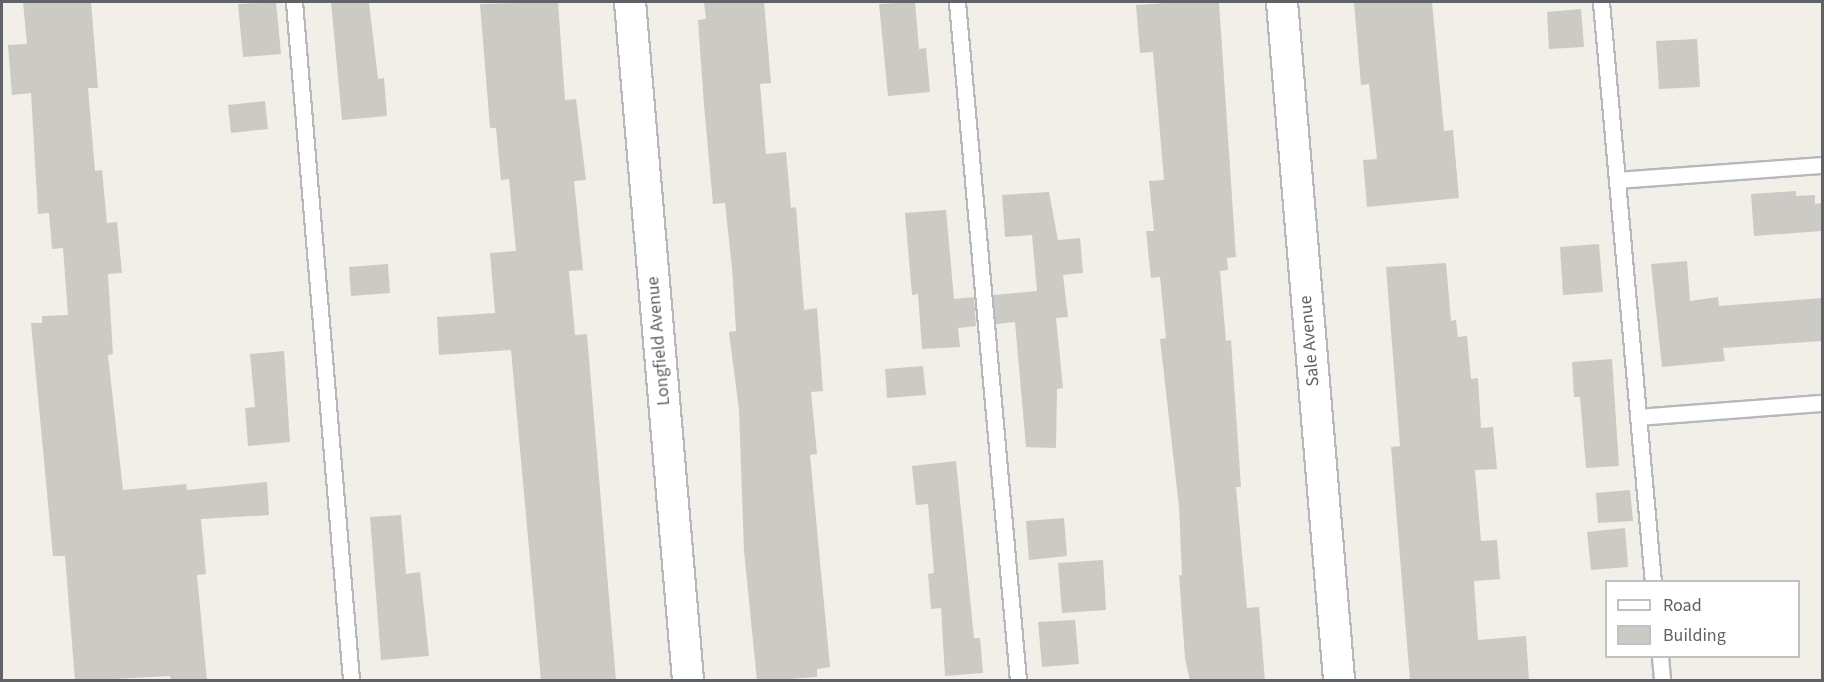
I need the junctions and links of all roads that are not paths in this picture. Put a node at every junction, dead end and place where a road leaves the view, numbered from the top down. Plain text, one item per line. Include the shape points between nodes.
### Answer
1 (294, 2) edge
2 (630, 2) edge
3 (957, 2) edge
4 (1282, 2) edge
5 (1601, 2) edge
6 (1822, 165) edge
7 (1617, 180) junction
8 (1822, 403) edge
9 (1638, 417) junction
10 (1653, 580) edge
11 (1660, 658) edge
12 (351, 681) edge
13 (688, 681) edge
14 (1018, 681) edge
15 (1339, 681) edge
16 (1662, 681) edge

1 - 12 lane
2 - 13 street, Longfield Avenue
3 - 14 lane
4 - 15 street, Sale Avenue
5 - 7 lane
6 - 7 lane
7 - 9 lane
8 - 9 lane
9 - 10 lane
11 - 16 lane

